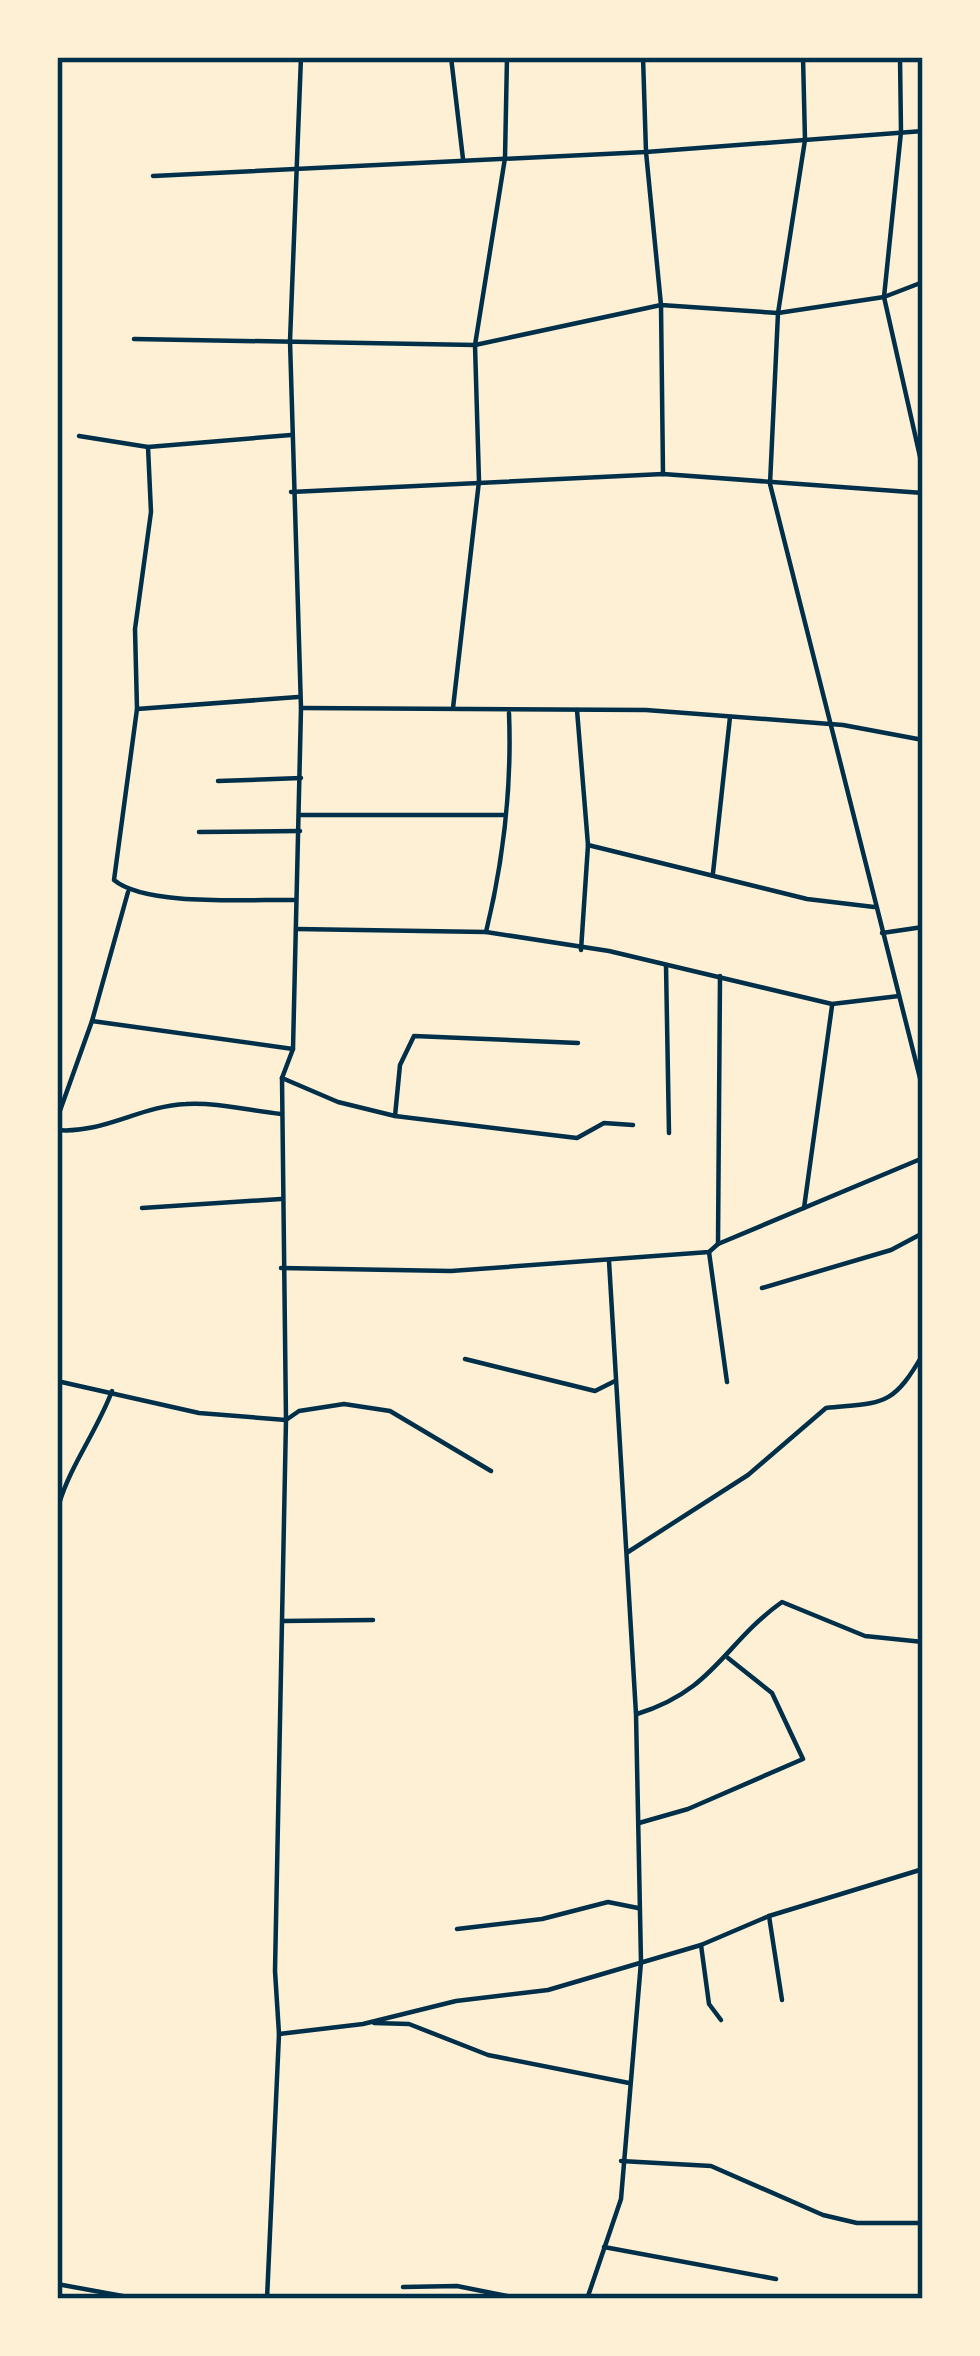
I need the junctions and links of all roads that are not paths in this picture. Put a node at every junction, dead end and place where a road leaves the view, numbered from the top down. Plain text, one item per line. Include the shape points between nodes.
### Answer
1 (301, 57) edge
2 (451, 57) edge
3 (507, 57) edge
4 (643, 57) edge
5 (802, 57) edge
6 (900, 57) edge
7 (923, 131) edge
8 (901, 132) junction
9 (805, 140) junction
10 (646, 152) junction
11 (505, 158) junction
12 (464, 160) junction
13 (293, 170) junction
14 (153, 176) dead end
15 (923, 282) edge
16 (884, 297) junction
17 (661, 304) junction
18 (778, 314) junction
19 (134, 339) dead end
20 (290, 341) junction
21 (475, 344) junction
22 (291, 435) junction
23 (80, 436) dead end
24 (148, 447) junction
25 (923, 470) edge
26 (663, 474) junction
27 (478, 481) junction
28 (770, 484) junction
29 (291, 492) junction
30 (923, 493) edge
31 (298, 697) junction
32 (301, 708) junction
33 (137, 709) junction
34 (453, 709) junction
35 (578, 710) junction
36 (508, 711) junction
37 (730, 715) junction
38 (827, 723) junction
39 (923, 740) edge
40 (301, 778) junction
41 (218, 781) dead end
42 (300, 815) junction
43 (505, 815) junction
44 (300, 831) junction
45 (200, 832) dead end
46 (588, 845) junction
47 (713, 872) junction
48 (128, 892) junction
49 (296, 901) junction
50 (874, 907) junction
51 (923, 927) edge
52 (296, 928) junction
53 (486, 932) junction
54 (882, 933) junction
55 (581, 950) junction
56 (666, 964) junction
57 (720, 976) junction
58 (899, 996) junction
59 (832, 1004) junction
60 (92, 1021) junction
61 (578, 1043) dead end
62 (293, 1049) junction
63 (282, 1078) junction
64 (923, 1090) edge
65 (281, 1114) junction
66 (395, 1116) junction
67 (57, 1119) edge
68 (633, 1125) dead end
69 (57, 1130) edge
70 (669, 1133) dead end
71 (923, 1159) edge
72 (281, 1199) junction
73 (142, 1208) dead end
74 (804, 1208) junction
75 (923, 1233) edge
76 (718, 1244) junction
77 (709, 1252) junction
78 (609, 1261) junction
79 (281, 1268) junction
80 (762, 1288) dead end
81 (923, 1354) edge
82 (465, 1359) dead end
83 (617, 1380) junction
84 (57, 1381) edge
85 (727, 1382) dead end
86 (112, 1391) junction
87 (286, 1420) junction
88 (491, 1471) dead end
89 (59, 1504) edge
90 (628, 1552) junction
91 (373, 1620) dead end
92 (283, 1622) junction
93 (923, 1642) edge
94 (728, 1658) junction
95 (636, 1714) junction
96 (639, 1822) junction
97 (923, 1869) edge
98 (638, 1908) junction
99 (769, 1916) junction
100 (457, 1929) dead end
101 (701, 1945) junction
102 (641, 1962) junction
103 (782, 2000) dead end
104 (722, 2020) dead end
105 (363, 2024) junction
106 (279, 2034) junction
107 (629, 2083) junction
108 (621, 2161) junction
109 (923, 2223) edge
110 (604, 2247) junction
111 (776, 2279) dead end
112 (57, 2284) edge
113 (404, 2288) dead end
114 (140, 2299) edge
115 (268, 2299) edge
116 (522, 2299) edge
117 (587, 2299) edge

1 - 13 street
2 - 12 street
3 - 11 street
4 - 10 street
5 - 9 street
6 - 8 street
7 - 8 street
8 - 9 street
8 - 16 street
9 - 10 street
9 - 18 street
10 - 11 street
10 - 17 street
11 - 12 street
11 - 21 street
12 - 13 street
13 - 14 street
13 - 20 street
15 - 16 street
16 - 18 street
16 - 25 street
17 - 18 street
17 - 21 street
17 - 26 street
18 - 28 street
19 - 20 street
20 - 21 street
20 - 22 street
21 - 27 street
22 - 24 street
22 - 29 street
23 - 24 street
24 - 33 street
26 - 27 street
26 - 28 street
27 - 29 street
27 - 34 street
28 - 30 street
28 - 38 street
29 - 31 street
31 - 32 street
31 - 33 street
32 - 34 street
32 - 40 street
33 - 48 street via 114,880
34 - 36 street
35 - 36 street
35 - 37 street
35 - 46 street
36 - 43 street via 512,783
37 - 38 street
37 - 47 street
38 - 39 street
38 - 50 street
40 - 41 street
40 - 42 street
42 - 43 street
42 - 44 street
43 - 53 street via 504,863
44 - 45 street
44 - 49 street
46 - 47 street
46 - 55 street
47 - 50 street via 807,899
48 - 49 street
48 - 60 street
49 - 52 street
50 - 54 street
51 - 54 street
52 - 53 street
52 - 62 street
53 - 55 street
54 - 58 street
55 - 56 street
56 - 57 street
56 - 70 street
57 - 59 street
57 - 76 street
58 - 59 street
58 - 64 street
59 - 74 street
60 - 62 street
60 - 67 street
61 - 66 street via 414,1036 400,1064
62 - 63 street
63 - 65 street
63 - 66 street
65 - 69 street via 184,1103 88,1132
65 - 72 street
66 - 68 street via 577,1138 604,1123
71 - 74 street
72 - 73 street
72 - 79 street
74 - 76 street
75 - 80 street
76 - 77 street
77 - 78 street
77 - 85 street
78 - 79 street via 451,1271
78 - 83 street
79 - 87 street
81 - 90 street via 886,1401 826,1408 748,1475
82 - 83 street via 595,1391
83 - 90 street
84 - 86 street
86 - 87 street via 199,1413
86 - 89 street
87 - 88 street via 344,1403 390,1412
87 - 92 street
90 - 95 street
91 - 92 street
92 - 106 street
93 - 94 street via 865,1636 782,1602
94 - 95 street via 679,1697
94 - 96 street via 772,1693 803,1759
95 - 96 street
96 - 98 street
97 - 99 street
98 - 100 street via 582,1905 542,1919
98 - 102 street
99 - 101 street
99 - 103 street
101 - 102 street
101 - 104 street via 710,2004
102 - 105 street via 548,1990
102 - 107 street
105 - 106 street
105 - 107 street via 410,2024 488,2054
106 - 115 street
107 - 108 street
108 - 109 street via 711,2166 857,2223
108 - 110 street via 621,2200
110 - 111 street
110 - 117 street
112 - 114 street
113 - 116 street via 457,2286

